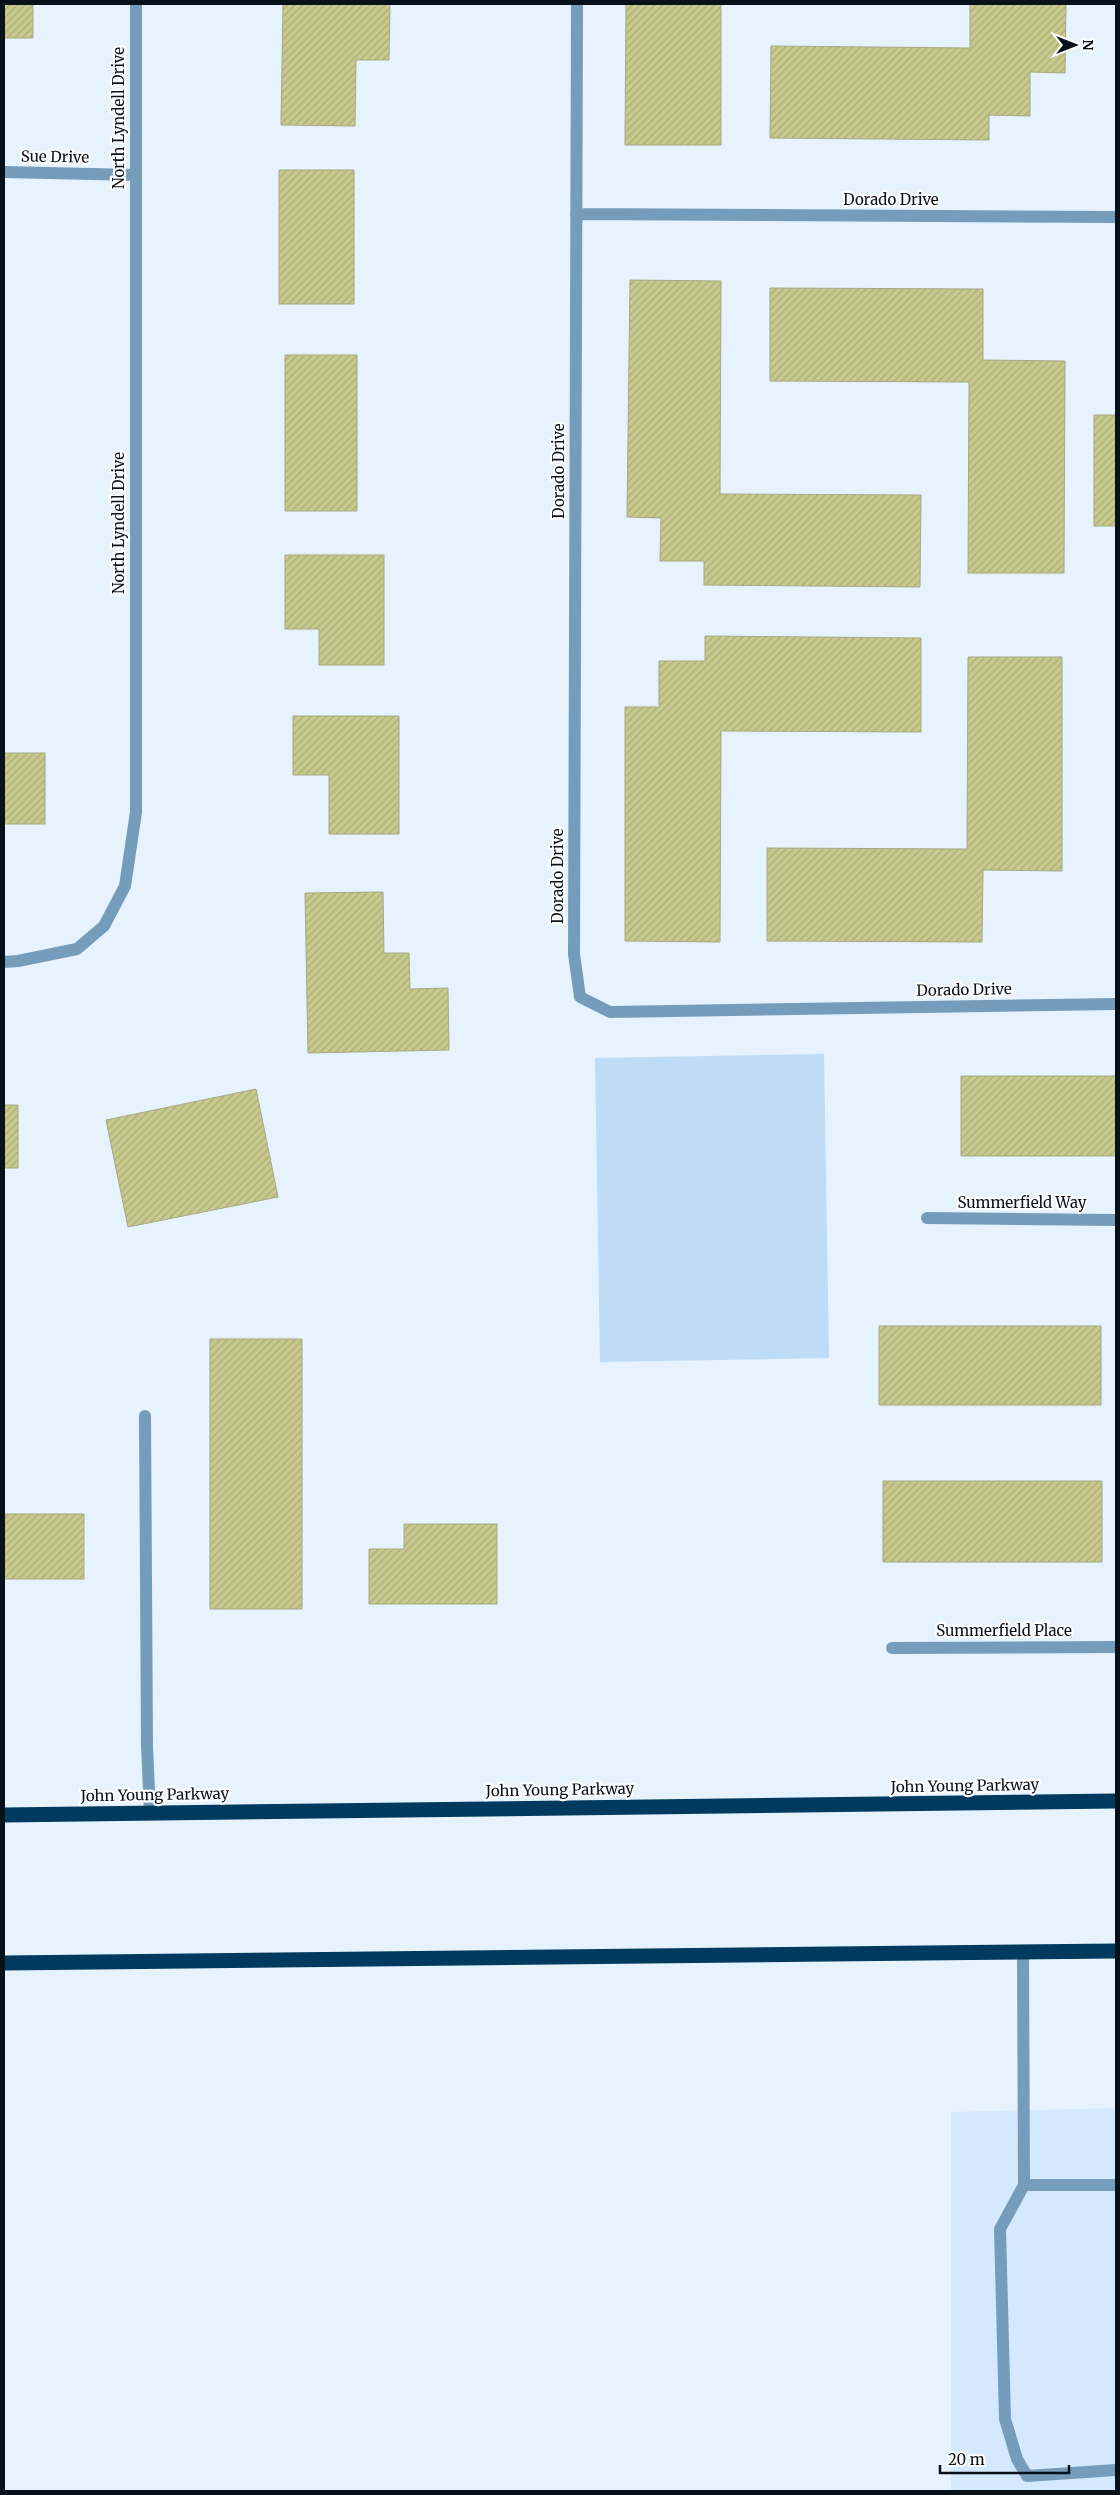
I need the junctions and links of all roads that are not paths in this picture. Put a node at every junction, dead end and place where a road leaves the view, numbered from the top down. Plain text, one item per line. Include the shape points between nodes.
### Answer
1 (136, 4) edge
2 (577, 4) edge
3 (4, 172) edge
4 (135, 175) junction
5 (576, 214) junction
6 (1116, 217) edge
7 (4, 962) edge
8 (1116, 1004) edge
9 (927, 1218) dead end
10 (1116, 1220) edge
11 (145, 1416) dead end
12 (1116, 1646) edge
13 (892, 1648) dead end
14 (1116, 1801) edge
15 (150, 1813) junction
16 (4, 1814) edge
17 (1116, 1951) edge
18 (1022, 1952) junction
19 (4, 1963) edge
20 (1024, 2185) junction
21 (1116, 2185) edge
22 (1116, 2470) edge

1 - 4 street, North Lyndell Drive
2 - 5 street, Dorado Drive
3 - 4 street, Sue Drive
4 - 7 street, North Lyndell Drive via 136,812 125,886 104,926 77,950
5 - 6 street, Dorado Drive
5 - 8 street, Dorado Drive via 574,954 580,997 610,1012
9 - 10 street, Summerfield Way
11 - 15 street
12 - 13 street, Summerfield Place
14 - 15 highway, John Young Parkway
15 - 16 highway, John Young Parkway
17 - 18 highway
18 - 19 highway
18 - 20 street
20 - 21 street
20 - 22 street via 1000,2229 1006,2419 1017,2459 1028,2476

